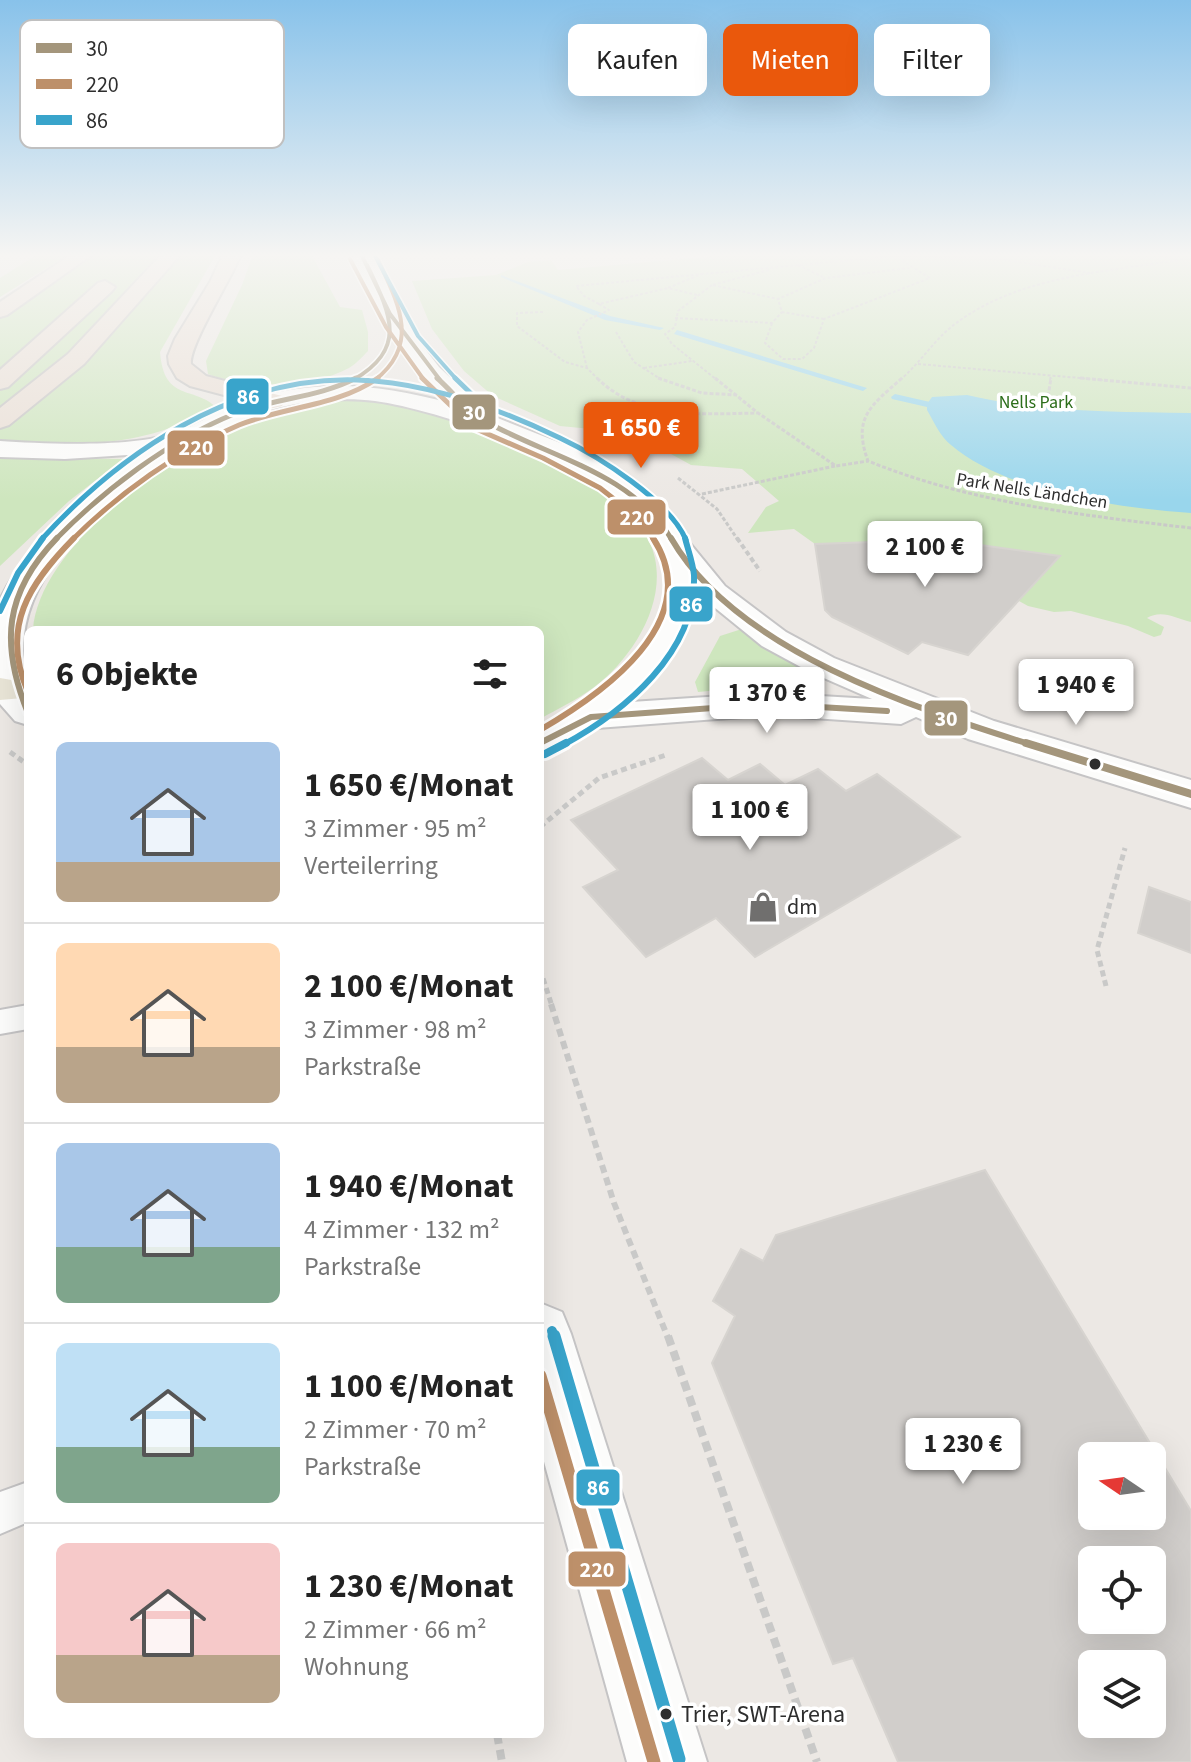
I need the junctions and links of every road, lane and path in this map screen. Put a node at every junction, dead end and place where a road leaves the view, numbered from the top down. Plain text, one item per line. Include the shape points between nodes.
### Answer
1 (51, 336) edge
2 (97, 336) edge
3 (188, 336) edge
4 (389, 336) edge
5 (406, 336) edge
6 (531, 336) edge
7 (579, 336) edge
8 (617, 336) edge
9 (667, 336) edge
10 (767, 336) edge
11 (818, 336) edge
12 (941, 336) edge
13 (692, 361) junction
14 (918, 364) junction
15 (587, 368) junction
16 (643, 368) junction
17 (1051, 376) junction
18 (0, 382) edge
19 (1191, 388) edge
20 (320, 393) junction
21 (739, 395) junction
22 (273, 401) junction
23 (1036, 402) dead end
24 (758, 413) junction
25 (481, 419) junction
26 (0, 420) edge
27 (183, 440) junction
28 (0, 449) edge
29 (868, 461) junction
30 (836, 466) junction
31 (702, 494) dead end
32 (1191, 528) edge
33 (675, 546) junction
34 (4, 607) edge
35 (13, 697) edge
36 (591, 717) junction
37 (943, 717) junction
38 (544, 741) edge
39 (1191, 794) edge
40 (1125, 848) dead end
41 (544, 982) edge
42 (1106, 986) dead end
43 (24, 1018) edge
44 (0, 1022) edge
45 (544, 1347) edge
46 (24, 1504) edge
47 (0, 1513) edge
48 (498, 1738) edge
49 (502, 1762) edge
50 (667, 1762) edge
51 (817, 1762) edge

1 - 18 highway
2 - 26 highway
3 - 22 highway via 179,356 185,373
4 - 20 main road via 381,359
5 - 25 main road via 434,375
6 - 15 path via 565,362
7 - 15 path
8 - 16 path
9 - 13 path
10 - 11 path via 765,343 783,359 796,362 814,348
12 - 14 path
13 - 16 path
13 - 21 path
14 - 17 path
14 - 29 path via 863,416 859,435
15 - 24 path via 611,392 655,409 704,416
16 - 21 path via 687,392
17 - 19 path
17 - 23 path via 1047,403
20 - 22 main road
20 - 25 main road via 389,395
21 - 24 path
22 - 27 main road
24 - 30 path
25 - 33 main road via 569,458 631,494
27 - 28 main road via 107,451
27 - 34 main road via 71,528
29 - 30 path
29 - 32 path, Park Nells Ländchen via 940,490 980,499
30 - 31 path
33 - 36 main road via 684,576 680,605 666,638 642,674
33 - 37 main road via 714,593 774,639
34 - 35 main road via 0,639
36 - 37 main road via 769,704
36 - 38 main road
37 - 39 main road
40 - 42 path via 1097,950
41 - 51 path via 614,1203 652,1292
43 - 44 lane
45 - 50 main road
46 - 47 lane
48 - 49 path

